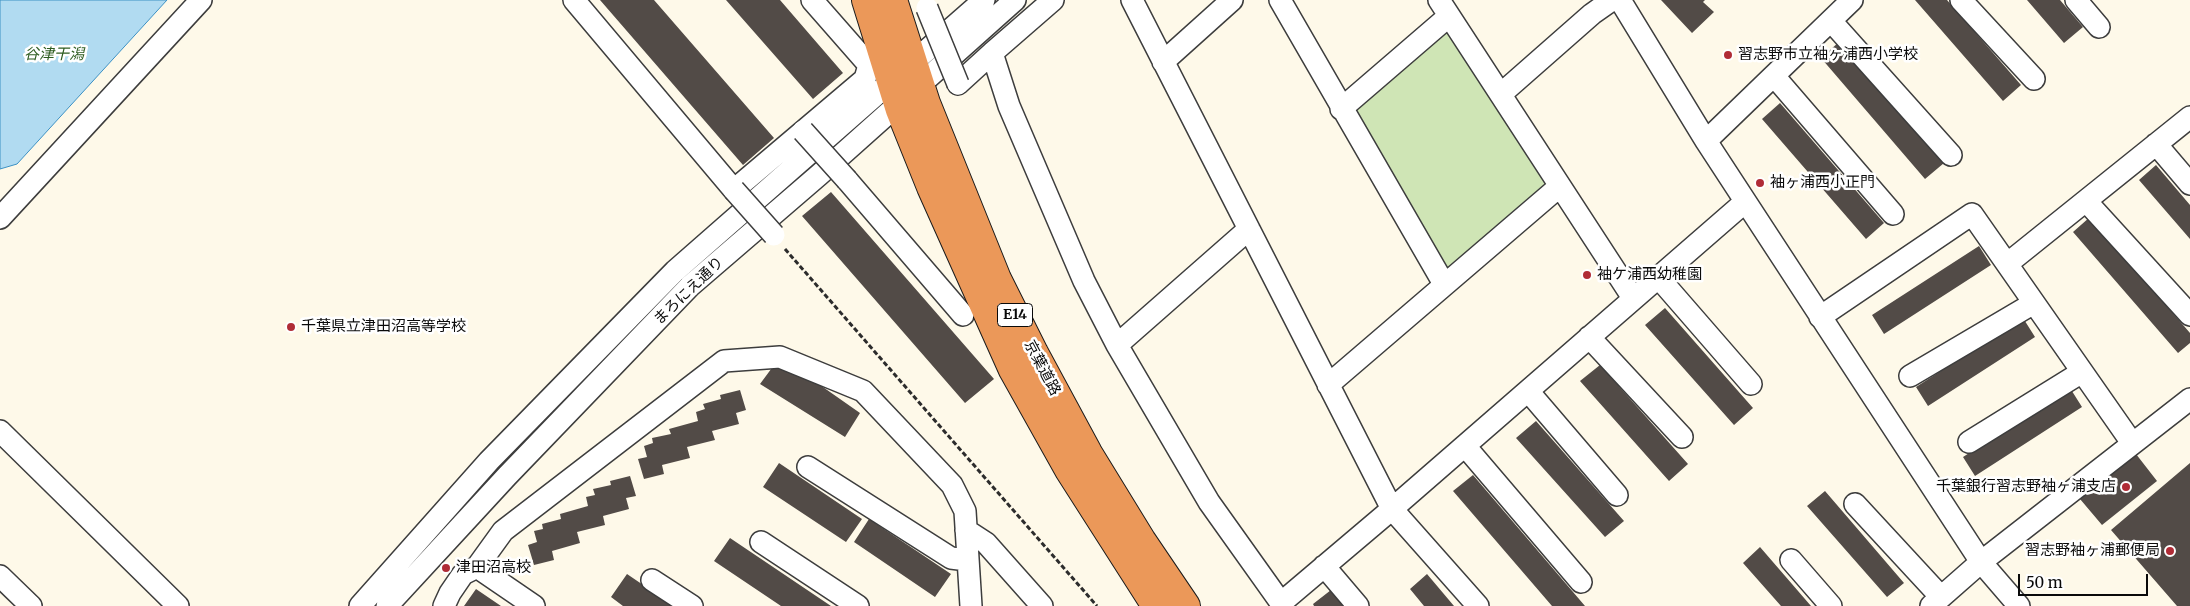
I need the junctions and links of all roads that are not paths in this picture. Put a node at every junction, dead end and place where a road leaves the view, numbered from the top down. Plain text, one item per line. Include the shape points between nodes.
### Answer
1 (201, 0) edge
2 (574, 0) edge
3 (812, 0) edge
4 (866, 0) edge
5 (893, 0) edge
6 (984, 0) edge
7 (1015, 0) edge
8 (1053, 0) edge
9 (1132, 0) edge
10 (1232, 0) edge
11 (1280, 0) edge
12 (1612, 0) edge
13 (1620, 0) edge
14 (1852, 0) edge
15 (1961, 0) edge
16 (2076, 0) edge
17 (930, 3) edge
18 (1444, 8) edge
19 (1831, 21) junction
20 (2099, 27) dead end
21 (992, 53) junction
22 (1163, 62) junction
23 (916, 74) junction
24 (1774, 76) junction
25 (2034, 79) dead end
26 (895, 92) junction
27 (1501, 94) junction
28 (1341, 109) junction
29 (2190, 117) edge
30 (803, 131) junction
31 (1706, 141) junction
32 (2156, 144) junction
33 (1951, 155) dead end
34 (2190, 184) edge
35 (1560, 186) junction
36 (734, 190) junction
37 (2086, 201) junction
38 (1745, 202) junction
39 (1893, 214) dead end
40 (0, 218) edge
41 (1249, 229) junction
42 (774, 235) road end
43 (2007, 264) junction
44 (1658, 277) junction
45 (1444, 284) junction
46 (1633, 298) junction
47 (2034, 303) junction
48 (964, 315) dead end
49 (2190, 316) edge
50 (1820, 317) junction
51 (1589, 337) junction
52 (1117, 345) junction
53 (2082, 372) junction
54 (1910, 376) dead end
55 (1751, 384) dead end
56 (1328, 385) junction
57 (1528, 391) junction
58 (2190, 399) edge
59 (0, 431) edge
60 (1682, 437) dead end
61 (1968, 442) dead end
62 (2132, 443) junction
63 (1465, 446) junction
64 (808, 467) dead end
65 (1617, 495) dead end
66 (1854, 504) dead end
67 (1392, 509) junction
68 (966, 530) junction
69 (761, 542) dead end
70 (967, 560) junction
71 (1791, 560) dead end
72 (1981, 562) junction
73 (1324, 566) junction
74 (477, 567) junction
75 (0, 576) edge
76 (652, 580) dead end
77 (1581, 582) dead end
78 (1936, 601) edge
79 (31, 606) edge
80 (178, 606) edge
81 (360, 606) edge
82 (387, 606) edge
83 (444, 606) edge
84 (534, 606) edge
85 (692, 606) edge
86 (858, 606) edge
87 (971, 606) edge
88 (1042, 606) edge
89 (1156, 606) edge
90 (1186, 606) edge
91 (1358, 606) edge
92 (1478, 606) edge
93 (1831, 606) edge
94 (2019, 606) edge

1 - 40 street
2 - 36 street
3 - 30 street via 869,65 865,79
4 - 26 highway, 京葉道路 / E14
5 - 23 highway, 京葉道路 / E14
6 - 23 street, まろにえ通り
7 - 23 street, まろにえ通り
8 - 21 street
9 - 22 street
10 - 22 street
11 - 28 street
12 - 27 street
13 - 31 street
14 - 19 street
15 - 25 street
16 - 20 street
17 - 21 street, bridge via 958,84
18 - 27 street
18 - 28 street
19 - 24 street
19 - 33 street
21 - 52 street via 1020,132 1084,281
22 - 41 street
23 - 26 street, まろにえ通り
23 - 90 highway, 京葉道路 / E14 via 997,279 1034,353 1088,453
24 - 31 street
24 - 39 street
26 - 81 street, まろにえ通り via 675,271 489,461
26 - 82 street, まろにえ通り via 690,286
26 - 89 highway, 京葉道路 / E14 via 931,187 1013,370 1069,470
27 - 35 street
28 - 45 street
29 - 32 street
30 - 36 street
30 - 48 street, bridge
31 - 38 street
32 - 34 street
32 - 37 street
35 - 45 street
35 - 46 street
36 - 42 street, bridge
37 - 43 street
37 - 49 street
38 - 44 street
38 - 50 street
41 - 52 street
41 - 56 street
43 - 47 street
43 - 50 street via 1972,214
44 - 46 street
44 - 55 street
45 - 56 street
46 - 51 street
47 - 53 street
47 - 54 street
50 - 72 street
51 - 57 street
51 - 60 street
52 - 73 street via 1209,502 1281,603
53 - 61 street
53 - 62 street
56 - 67 street
57 - 63 street
57 - 65 street
58 - 62 street
59 - 80 street
62 - 72 street
63 - 67 street
63 - 77 street
64 - 70 street via 951,558
66 - 78 street
67 - 73 street
67 - 92 street
68 - 70 street
68 - 74 street via 965,511 952,485 863,391 780,357 724,361 503,531
68 - 88 street via 986,543
69 - 86 street
70 - 87 street
71 - 93 street
72 - 78 street
72 - 94 street
73 - 91 street
74 - 83 street via 463,574
74 - 84 street
75 - 79 street
76 - 85 street

